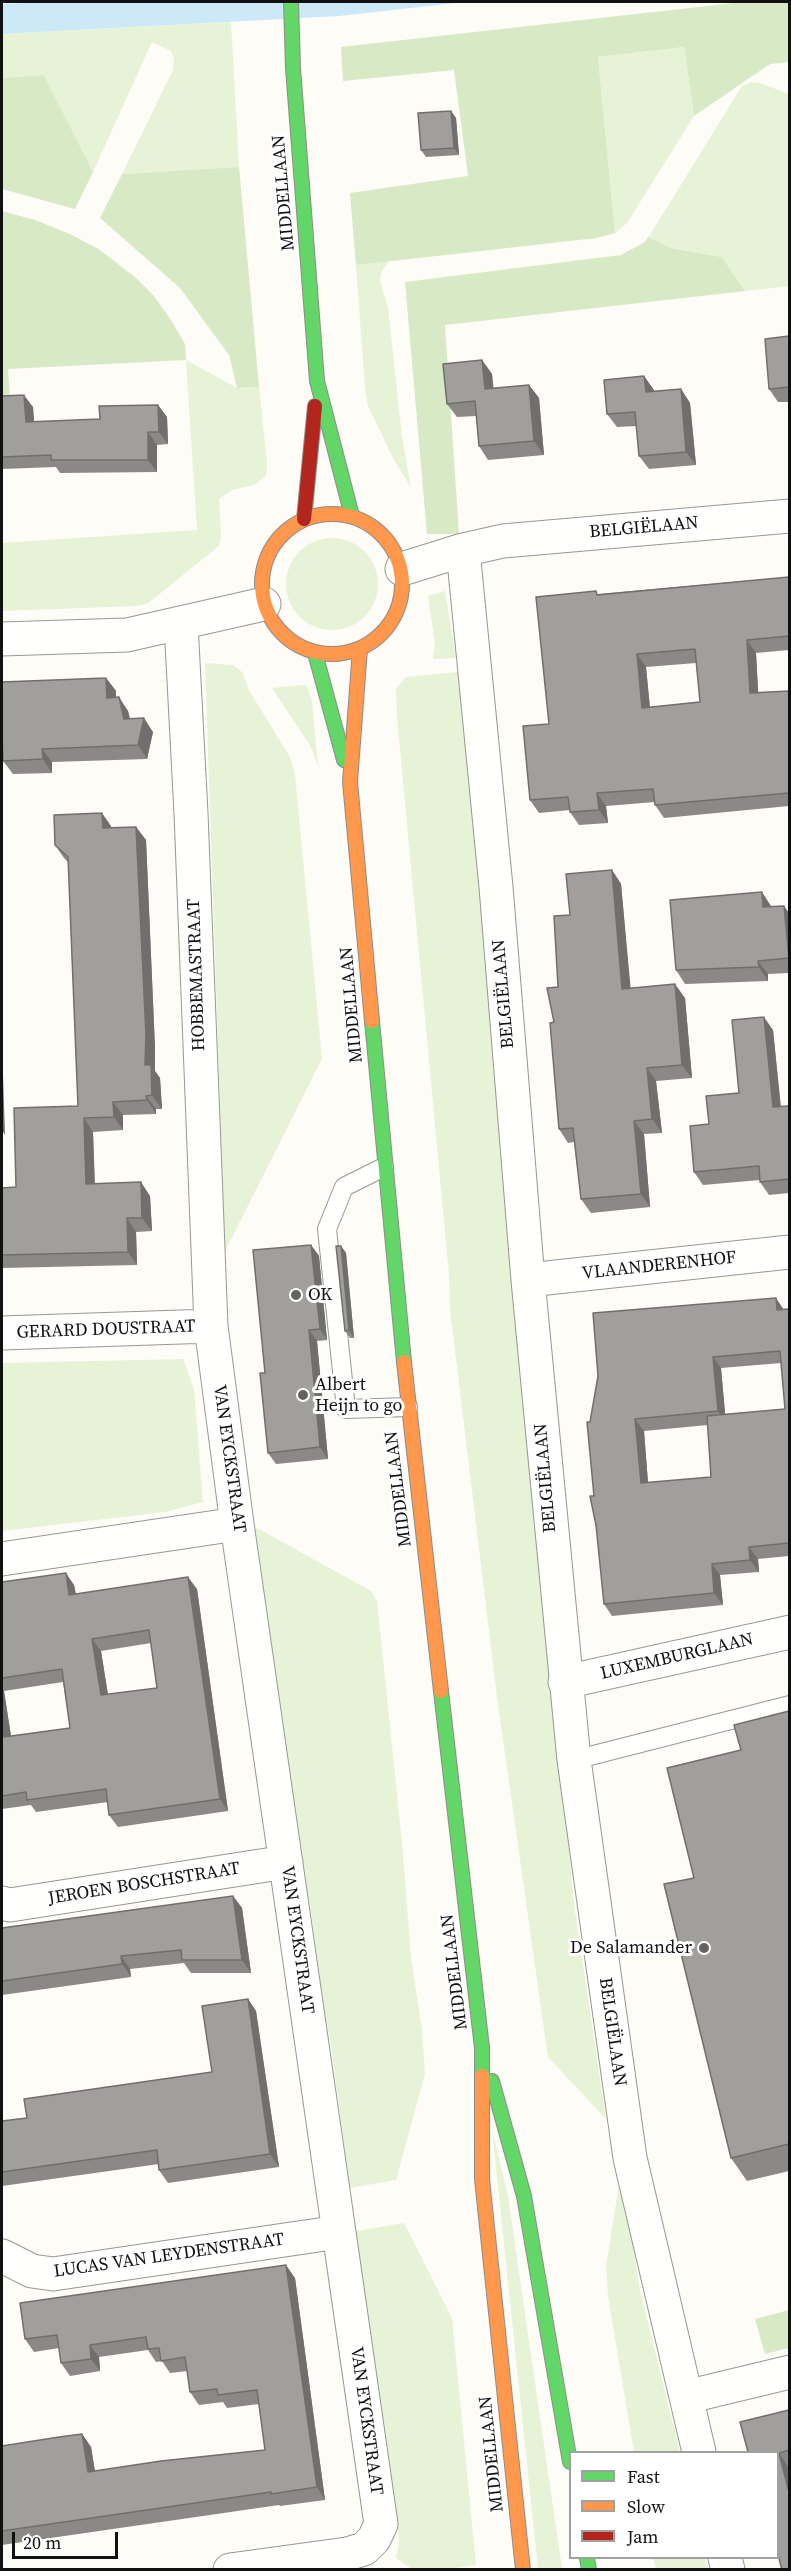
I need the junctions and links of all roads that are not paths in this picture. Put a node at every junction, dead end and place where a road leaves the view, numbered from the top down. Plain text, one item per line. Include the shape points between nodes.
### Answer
1 (291, 2) edge
2 (318, 381) junction
3 (352, 516) junction
4 (789, 516) edge
5 (304, 519) junction
6 (463, 550) junction
7 (402, 569) junction
8 (264, 603) junction
9 (181, 624) junction
10 (2, 639) edge
11 (360, 650) junction
12 (315, 653) junction
13 (350, 782) junction
14 (384, 1167) junction
15 (789, 1252) edge
16 (528, 1280) junction
17 (211, 1326) junction
18 (2, 1333) edge
19 (408, 1407) junction
20 (237, 1524) junction
21 (2, 1559) edge
22 (789, 1632) edge
23 (565, 1682) junction
24 (789, 1705) edge
25 (574, 1760) junction
26 (286, 1862) junction
27 (2, 1903) edge
28 (482, 2048) junction
29 (339, 2232) junction
30 (2, 2256) edge
31 (789, 2372) edge
32 (686, 2397) junction
33 (699, 2451) edge
34 (569, 2456) edge
35 (230, 2570) edge
36 (522, 2570) edge

1 - 2 main road, MIDDELLAAN via 292,68
2 - 3 main road, MIDDELLAAN
2 - 5 main road, MIDDELLAAN
3 - 5 main road via 326,514
3 - 7 main road via 370,524 389,542
4 - 6 street, BELGIËLAAN via 503,541
5 - 8 main road via 285,531 264,564
6 - 7 street, BELGIËLAAN
6 - 16 street, BELGIËLAAN
7 - 11 main road via 400,606 381,636
8 - 9 street
8 - 12 main road via 273,622 292,643
9 - 10 street via 127,635
9 - 17 street, HOBBEMASTRAAT
11 - 12 main road via 337,655
11 - 13 main road, MIDDELLAAN
12 - 13 main road, MIDDELLAAN
13 - 14 main road, MIDDELLAAN
14 - 19 main road, MIDDELLAAN
14 - 19 lane via 344,1187 327,1229 346,1409
15 - 16 street, VLAANDERENHOF
16 - 23 street, BELGIËLAAN
17 - 18 street, GERARD DOUSTRAAT
17 - 20 street, VAN EYCKSTRAAT
19 - 28 main road, MIDDELLAAN
20 - 21 street
20 - 26 street, VAN EYCKSTRAAT
22 - 23 street, LUXEMBURGLAAN
23 - 25 street, BELGIËLAAN
24 - 25 lane
25 - 32 street, BELGIËLAAN via 630,2158
26 - 27 street, JEROEN BOSCHSTRAAT via 10,1905
26 - 29 street, VAN EYCKSTRAAT
28 - 34 main road, MIDDELLAAN via 521,2184
28 - 36 main road, MIDDELLAAN via 482,2179
29 - 30 street, LUCAS VAN LEYDENSTRAAT via 53,2274 32,2271
29 - 35 street, VAN EYCKSTRAAT via 381,2524 364,2549
31 - 32 street
32 - 33 street, BELGIËLAAN

